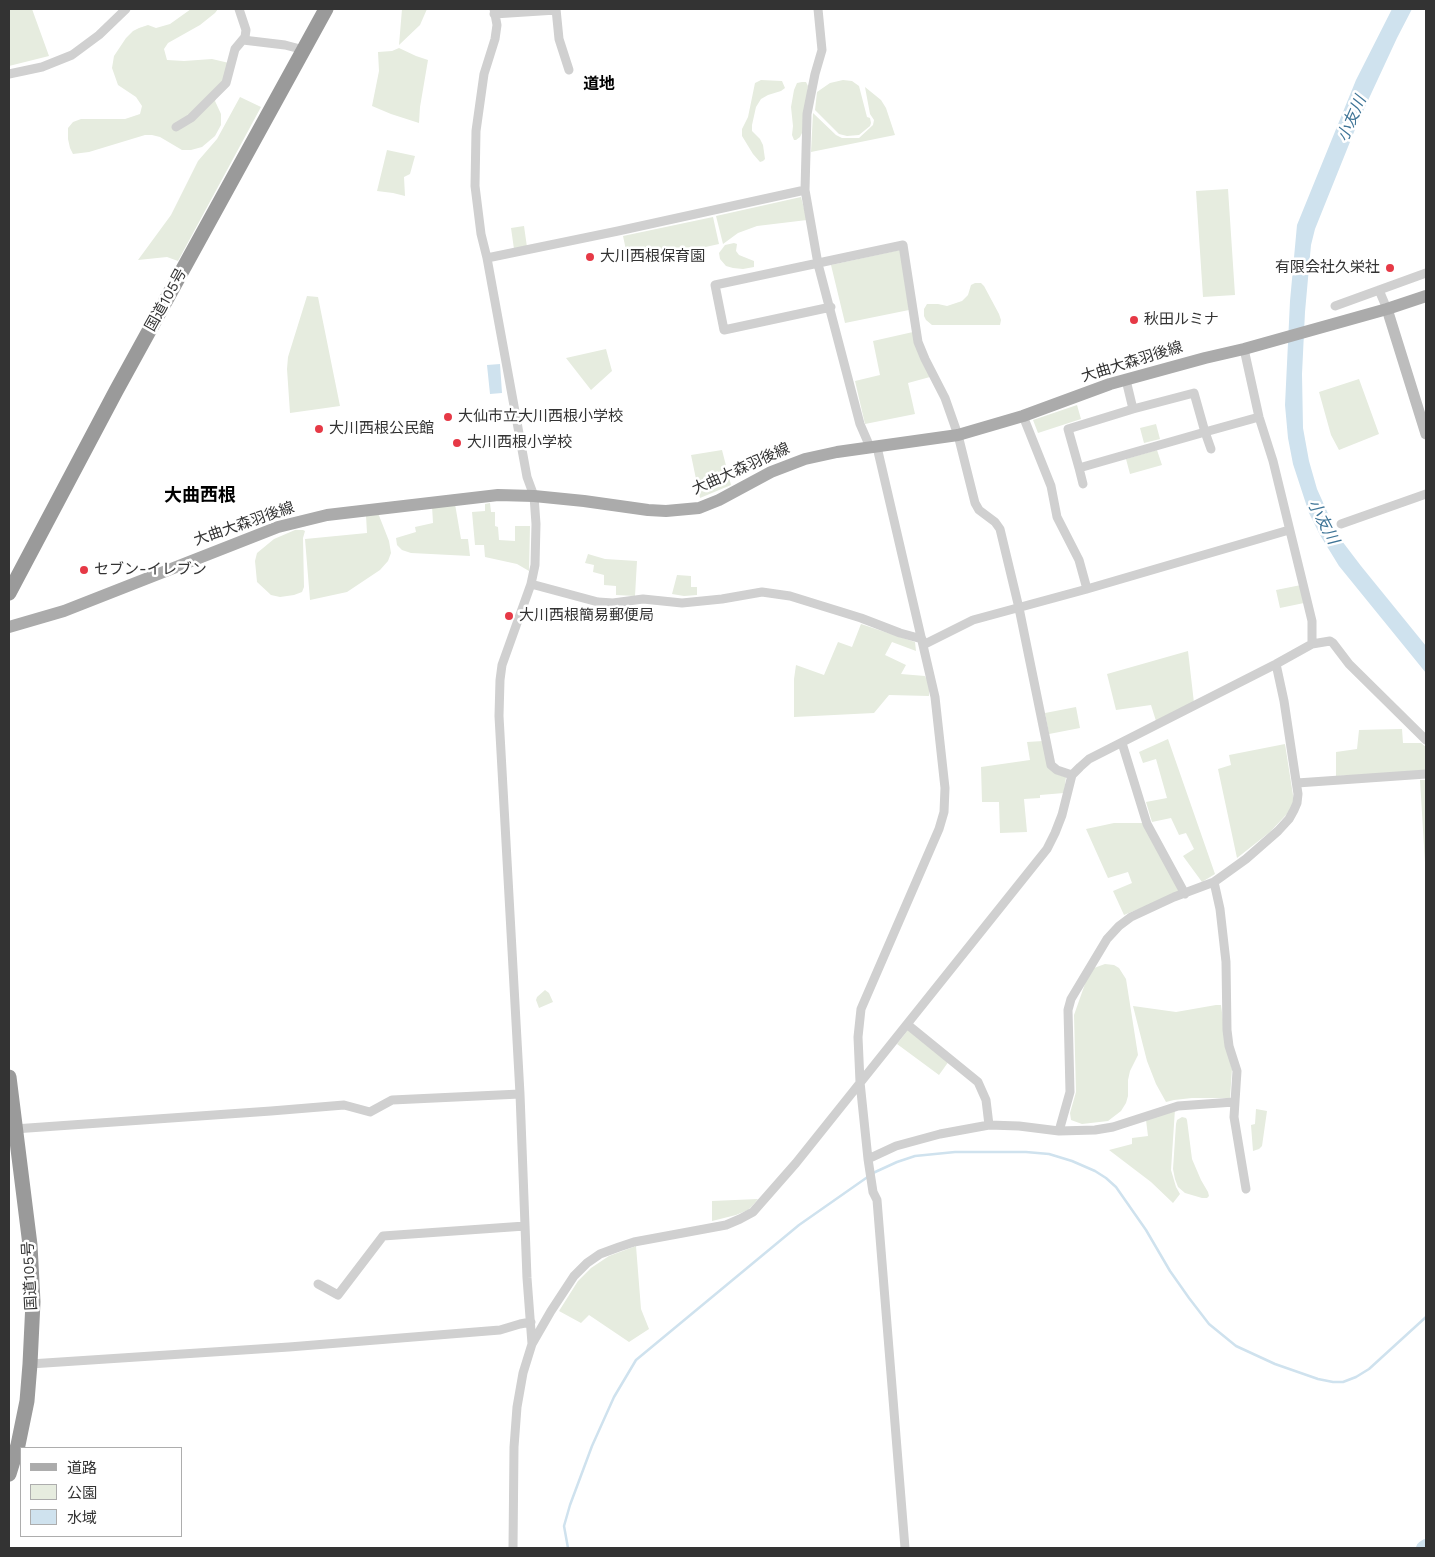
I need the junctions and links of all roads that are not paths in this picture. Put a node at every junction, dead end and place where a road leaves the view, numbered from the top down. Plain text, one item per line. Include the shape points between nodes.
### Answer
1 (126, 9) edge
2 (239, 9) edge
3 (326, 9) edge
4 (556, 9) edge
5 (818, 9) edge
6 (494, 12) edge
7 (243, 40) junction
8 (304, 50) junction
9 (569, 70) dead end
10 (9, 74) edge
11 (176, 127) dead end
12 (805, 190) junction
13 (487, 258) junction
14 (818, 264) junction
15 (1426, 273) edge
16 (1379, 290) junction
17 (1426, 296) edge
18 (1335, 306) dead end
19 (830, 307) junction
20 (1387, 309) junction
21 (1244, 349) junction
22 (1126, 380) junction
23 (1133, 409) junction
24 (1023, 416) junction
25 (1259, 417) junction
26 (1205, 432) junction
27 (1426, 434) edge
28 (958, 435) junction
29 (874, 447) junction
30 (1211, 449) dead end
31 (1079, 468) junction
32 (1083, 484) dead end
33 (1426, 494) edge
34 (534, 496) junction
35 (1341, 524) dead end
36 (1289, 530) junction
37 (531, 584) junction
38 (1087, 589) junction
39 (9, 593) edge
40 (1019, 608) junction
41 (9, 627) edge
42 (922, 642) junction
43 (1312, 644) junction
44 (1276, 664) junction
45 (1426, 740) edge
46 (1122, 743) junction
47 (1426, 774) edge
48 (1072, 775) junction
49 (1296, 783) junction
50 (1214, 882) junction
51 (1185, 894) junction
52 (908, 1025) junction
53 (9, 1077) edge
54 (860, 1082) junction
55 (520, 1094) junction
56 (1234, 1102) junction
57 (989, 1125) junction
58 (14, 1129) junction
59 (1059, 1132) junction
60 (868, 1159) junction
61 (1246, 1189) dead end
62 (525, 1226) junction
63 (318, 1284) dead end
64 (531, 1322) junction
65 (532, 1344) junction
66 (30, 1364) junction
67 (9, 1474) edge
68 (513, 1548) edge
69 (904, 1548) edge

1 - 10 street via 72,55 42,67
2 - 7 street via 246,30
3 - 8 highway, 国道105号
4 - 6 street
4 - 9 street via 559,39
5 - 12 street via 822,50 807,114
6 - 13 street via 495,39 484,74 476,131 475,186
7 - 8 street
7 - 11 street via 235,49 223,88
8 - 39 highway, 国道105号 via 116,390
12 - 13 street
12 - 14 street
13 - 34 street via 527,477
14 - 19 street
14 - 19 street via 715,285 724,330
14 - 28 street via 903,245 918,342 945,398
15 - 16 street
16 - 18 street
16 - 20 street
17 - 20 main road, 大曲大森羽後線
19 - 29 street via 860,424
20 - 21 main road, 大曲大森羽後線
20 - 27 street
21 - 22 main road, 大曲大森羽後線
21 - 25 street
22 - 23 street
22 - 24 main road, 大曲大森羽後線
23 - 26 street via 1194,393
23 - 31 street via 1068,429
24 - 28 main road, 大曲大森羽後線
24 - 38 street via 1051,486 1057,517 1078,560
25 - 26 street
25 - 36 street
26 - 30 street
26 - 31 street
28 - 29 main road, 大曲大森羽後線
28 - 40 street via 975,504 1000,529
29 - 34 main road, 大曲大森羽後線 via 805,459 699,508 648,510
29 - 42 street
31 - 32 street
33 - 35 street
34 - 37 street via 535,565
34 - 41 main road, 大曲大森羽後線 via 476,497 303,520 224,547 64,611
36 - 38 street
36 - 43 street via 1312,621
37 - 42 street via 598,602 614,603 643,599 682,603 762,592 790,596 861,618
37 - 55 street via 502,665 499,698
38 - 40 street
40 - 42 street via 973,620
40 - 48 street via 1051,765
42 - 54 street via 935,697 945,788 944,812 861,1009 858,1037
43 - 44 street
43 - 45 street via 1333,643 1349,664
44 - 46 street
44 - 49 street
46 - 48 street via 1089,759
46 - 51 street via 1147,824
47 - 49 street
48 - 52 street via 1062,815 1048,848
49 - 50 street via 1297,803 1290,818 1246,859
50 - 51 street
50 - 56 street via 1226,962 1227,1030 1236,1071
51 - 59 street via 1131,917 1119,926 1107,939 1071,999 1068,1010 1070,1092
52 - 54 street
52 - 57 street via 978,1082 986,1100
53 - 58 highway, 国道105号
54 - 60 street
54 - 65 street via 753,1212 726,1225 634,1242 600,1254 574,1276
55 - 58 street via 392,1100 370,1112 344,1105
55 - 62 street
56 - 59 street via 1178,1106 1106,1129
56 - 61 street
57 - 59 street
57 - 60 street via 896,1146
58 - 66 highway, 国道105号 via 30,1245 33,1302
60 - 69 street via 878,1209
62 - 63 street via 383,1236 338,1294
62 - 64 street
64 - 65 street
64 - 66 street via 490,1331
65 - 68 street via 517,1407
66 - 67 highway, 国道105号 via 27,1401

